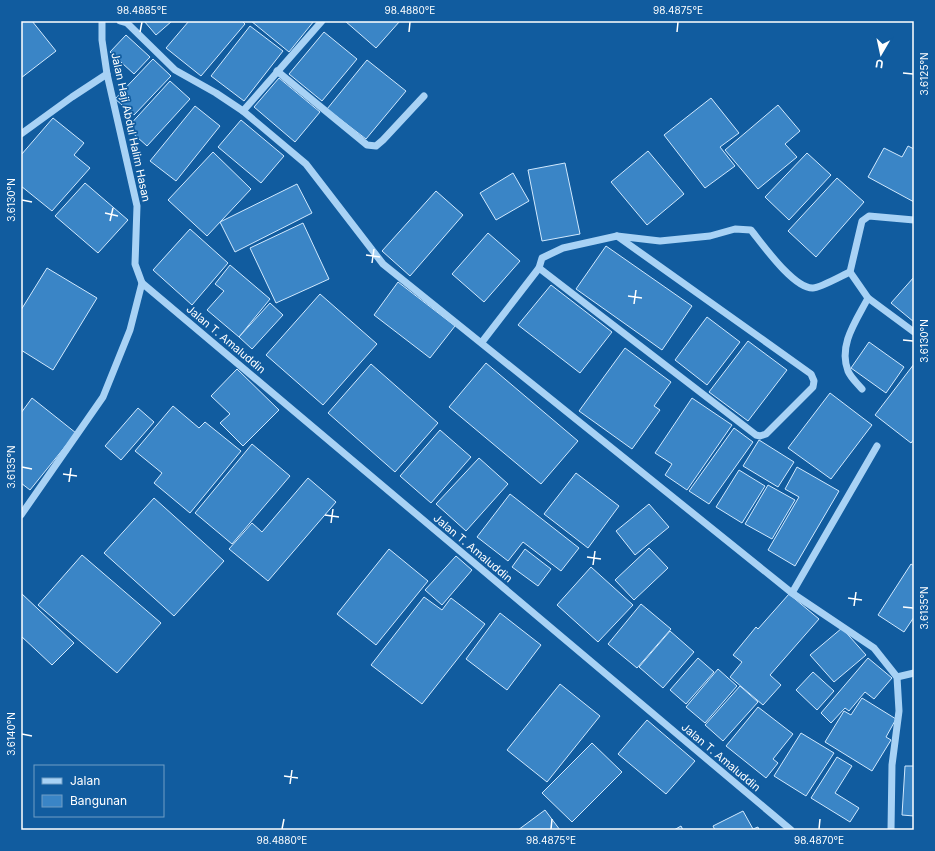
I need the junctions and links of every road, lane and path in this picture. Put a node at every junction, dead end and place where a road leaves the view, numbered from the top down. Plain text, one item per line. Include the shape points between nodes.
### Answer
1 (102, 21) edge
2 (120, 21) edge
3 (322, 21) edge
4 (278, 71) junction
5 (107, 74) junction
6 (424, 96) dead end
7 (243, 111) junction
8 (21, 134) edge
9 (914, 220) edge
10 (617, 236) junction
11 (539, 268) junction
12 (850, 272) junction
13 (142, 283) junction
14 (868, 298) junction
15 (914, 332) edge
16 (482, 342) junction
17 (862, 389) dead end
18 (877, 446) dead end
19 (21, 515) edge
20 (792, 593) junction
21 (914, 673) edge
22 (897, 677) junction
23 (791, 830) edge
24 (891, 830) edge

1 - 5 street, Jalan Haji Abdul Halim Hasan
2 - 7 street via 127,22 175,70
3 - 4 street
4 - 6 street via 367,145 376,146 383,140
4 - 7 street
5 - 8 street
5 - 13 street, Jalan Haji Abdul Halim Hasan via 137,206 135,264
7 - 16 street via 306,164 383,264
9 - 12 street via 869,216 862,221
10 - 11 street via 563,248 542,258
10 - 11 street via 811,374 813,387 766,434 756,435
10 - 12 street via 660,242 710,236 735,229 751,230 792,279 802,285 814,288
11 - 16 street
12 - 14 street
13 - 19 street via 130,330 104,397
13 - 23 street, Jalan T. Amaluddin
14 - 15 street
14 - 17 street via 847,338 844,359 849,373
16 - 20 street
18 - 20 street
20 - 22 street via 874,648
21 - 22 street
22 - 24 street via 899,711 892,765

